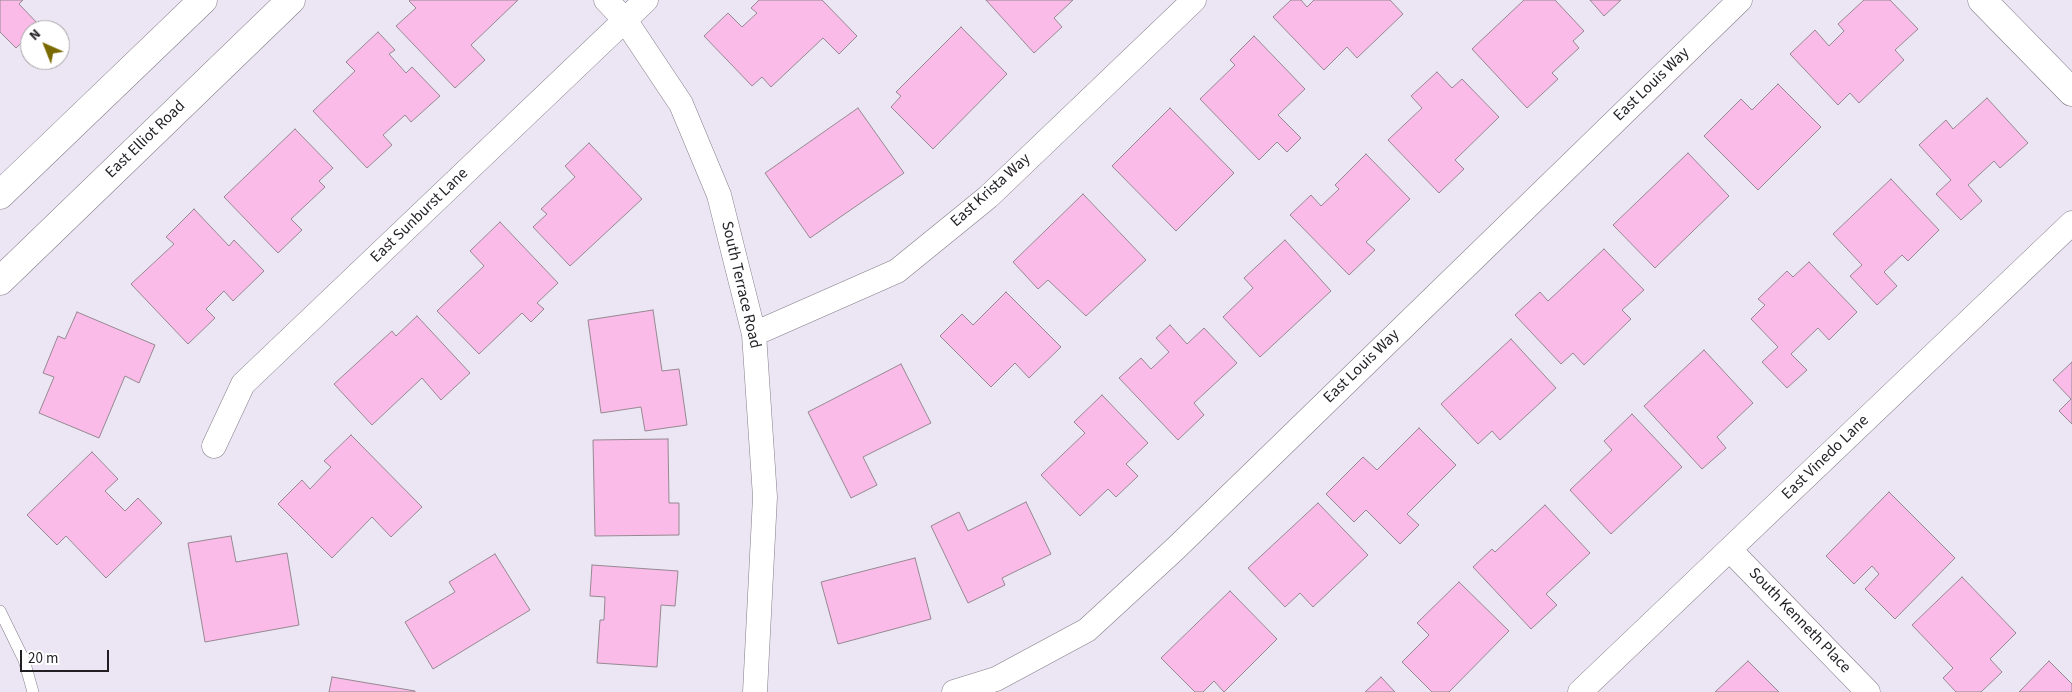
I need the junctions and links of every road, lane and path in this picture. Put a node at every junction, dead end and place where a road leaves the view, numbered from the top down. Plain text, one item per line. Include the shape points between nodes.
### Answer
1 (203, 0) edge
2 (291, 0) edge
3 (606, 0) edge
4 (646, 0) edge
5 (1194, 0) edge
6 (1740, 0) edge
7 (1982, 0) edge
8 (625, 20) junction
9 (2072, 92) edge
10 (0, 195) edge
11 (2072, 223) edge
12 (0, 281) edge
13 (754, 334) junction
14 (214, 446) dead end
15 (1730, 550) junction
16 (0, 611) edge
17 (33, 692) edge
18 (756, 692) edge
19 (954, 692) edge
20 (1580, 692) edge
21 (1868, 692) edge

1 - 10 main road
2 - 12 main road, East Elliot Road
3 - 8 street, South Terrace Road
4 - 8 street, East Sunburst Lane
5 - 13 street, East Krista Way via 988,197 896,271
6 - 19 street, East Louis Way via 1175,549 1087,630 996,679
7 - 9 main road
8 - 13 street, South Terrace Road via 681,104 719,195
8 - 14 street, East Sunburst Lane via 243,384
11 - 15 street, East Vinedo Lane
13 - 18 street, South Terrace Road via 766,497
15 - 20 street, East Vinedo Lane
15 - 21 street, South Kenneth Place
16 - 17 lane via 24,660

